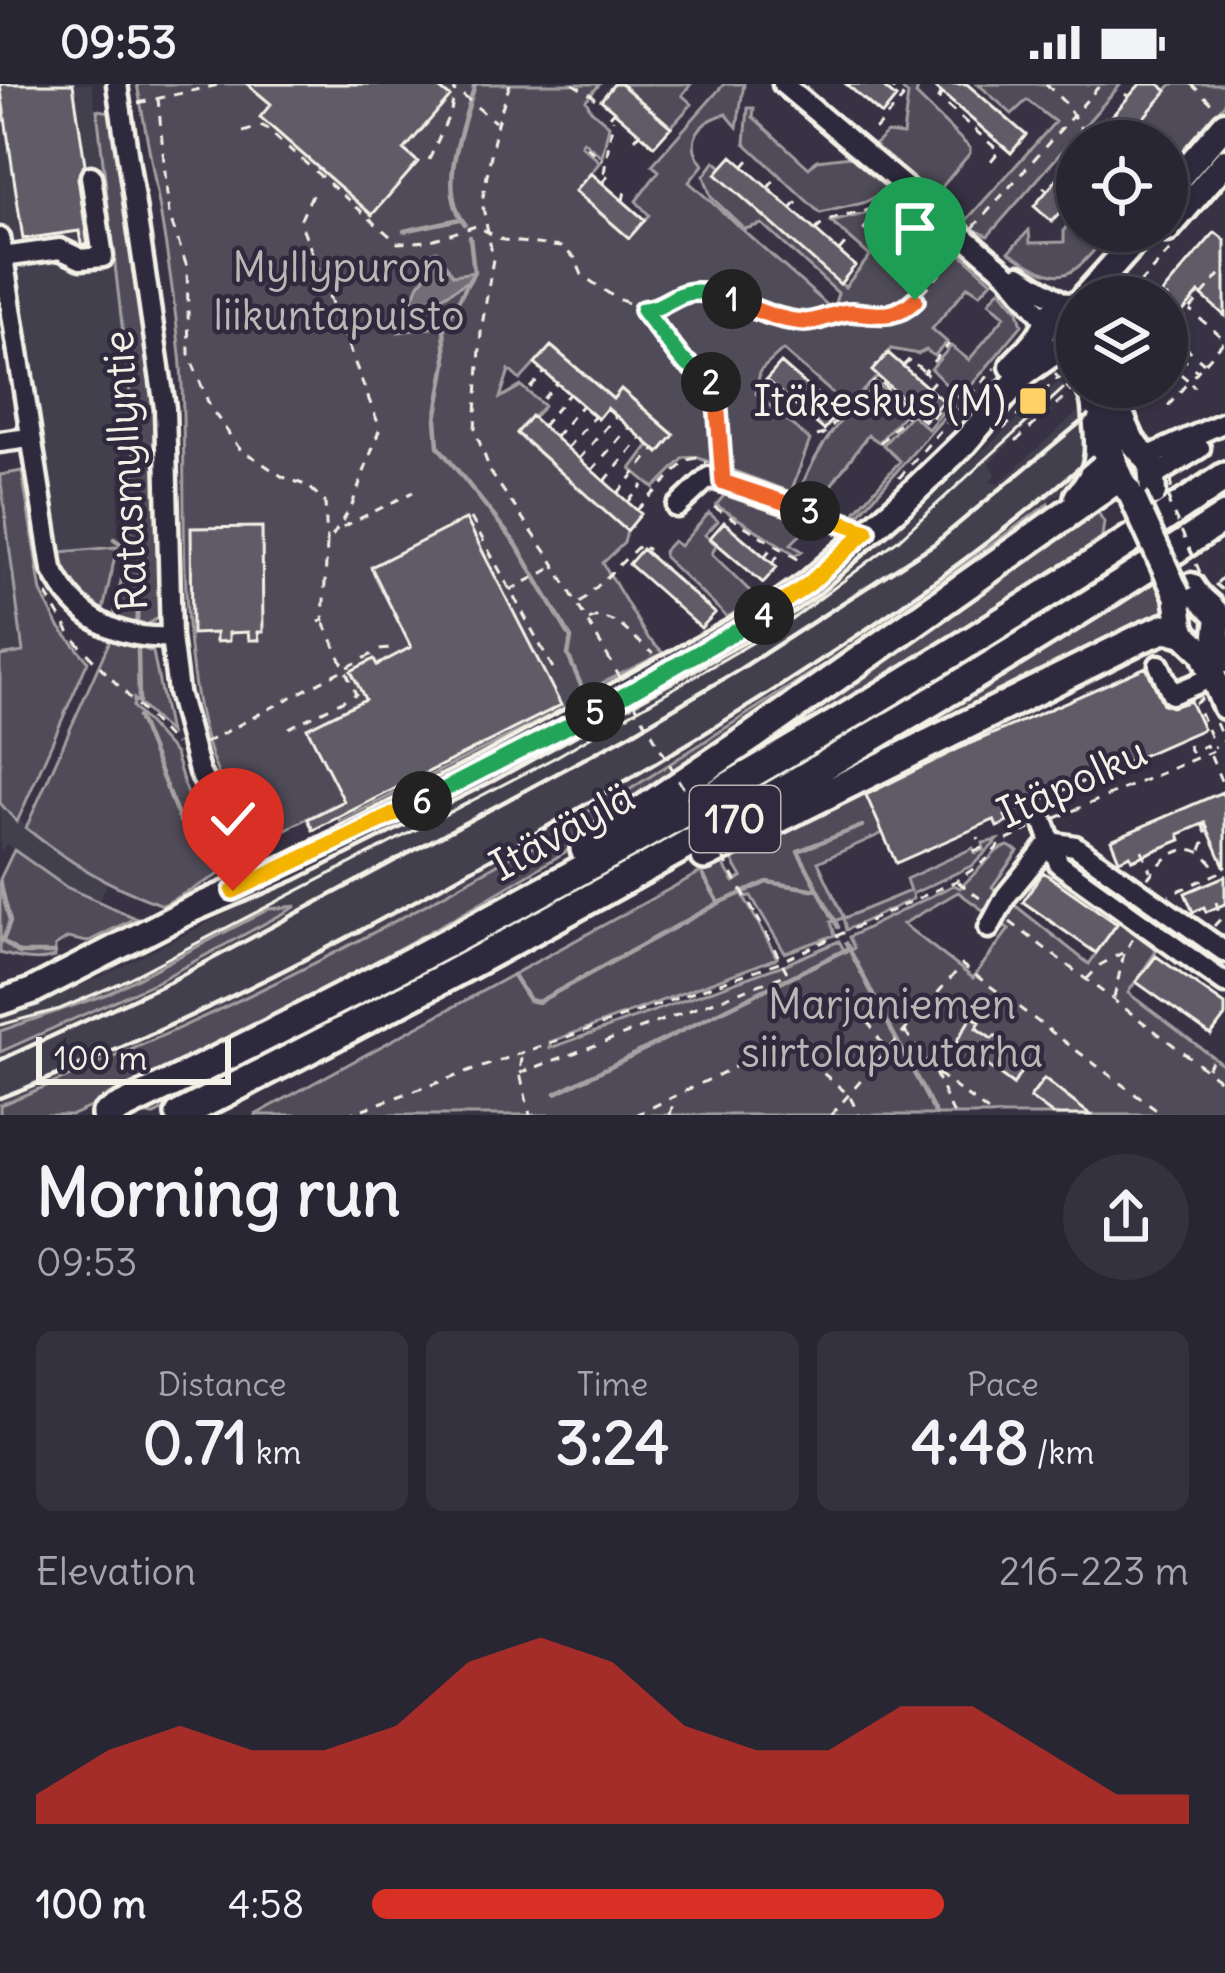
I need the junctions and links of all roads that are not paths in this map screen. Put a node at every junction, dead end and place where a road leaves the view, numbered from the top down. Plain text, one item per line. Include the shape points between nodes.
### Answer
1 (117, 84) edge
2 (783, 84) edge
3 (1224, 118) edge
4 (1225, 162) edge
5 (1188, 164) edge
6 (91, 176) dead end
7 (1188, 210) edge
8 (2, 248) edge
9 (1125, 252) edge
10 (1152, 252) edge
11 (1008, 274) junction
12 (1103, 276) edge
13 (1129, 276) edge
14 (3, 293) edge
15 (1056, 293) edge
16 (7, 345) edge
17 (1056, 346) edge
18 (1056, 356) edge
19 (1099, 408) edge
20 (1106, 408) edge
21 (1225, 422) edge
22 (1225, 434) edge
23 (29, 438) junction
24 (0, 442) edge
25 (1141, 477) junction
26 (1225, 477) edge
27 (677, 507) dead end
28 (1071, 511) junction
29 (1225, 517) edge
30 (875, 524) junction
31 (1204, 609) edge
32 (171, 637) junction
33 (1159, 665) dead end
34 (1219, 668) edge
35 (1225, 706) edge
36 (1047, 832) junction
37 (260, 881) junction
38 (1167, 910) junction
39 (994, 921) road end
40 (1159, 935) junction
41 (457, 937) junction
42 (522, 939) junction
43 (1225, 952) edge
44 (1225, 983) edge
45 (0, 1001) edge
46 (106, 1115) edge
47 (180, 1115) edge

1 - 32 street, Ratasmyllyntie via 165,407
2 - 11 street
3 - 5 main road
4 - 7 main road
6 - 8 street via 104,257
8 - 14 street
9 - 12 main road
10 - 13 main road
11 - 15 street
11 - 17 street
14 - 16 street
16 - 23 street
18 - 30 main road via 968,412
19 - 28 highway via 1097,473
20 - 25 main road
21 - 25 street
22 - 25 street
23 - 24 street
23 - 32 street via 49,556 66,595 113,630
25 - 28 highway
25 - 31 main road
26 - 41 highway, Itäväylä / 170 via 912,676
27 - 30 street via 709,477
28 - 41 highway
29 - 42 highway, Itäväylä / 170 via 947,694
30 - 37 main road via 787,601 672,668
31 - 34 main road
31 - 42 highway
32 - 37 street, Ratasmyllyntie via 190,747 246,869
33 - 34 street via 1172,694
34 - 35 main road
36 - 38 street
36 - 39 street
36 - 40 street via 1059,864
37 - 45 main road
38 - 40 street
38 - 43 street
40 - 44 street
41 - 46 highway, Itäväylä / 170
42 - 47 highway, Itäväylä / 170

